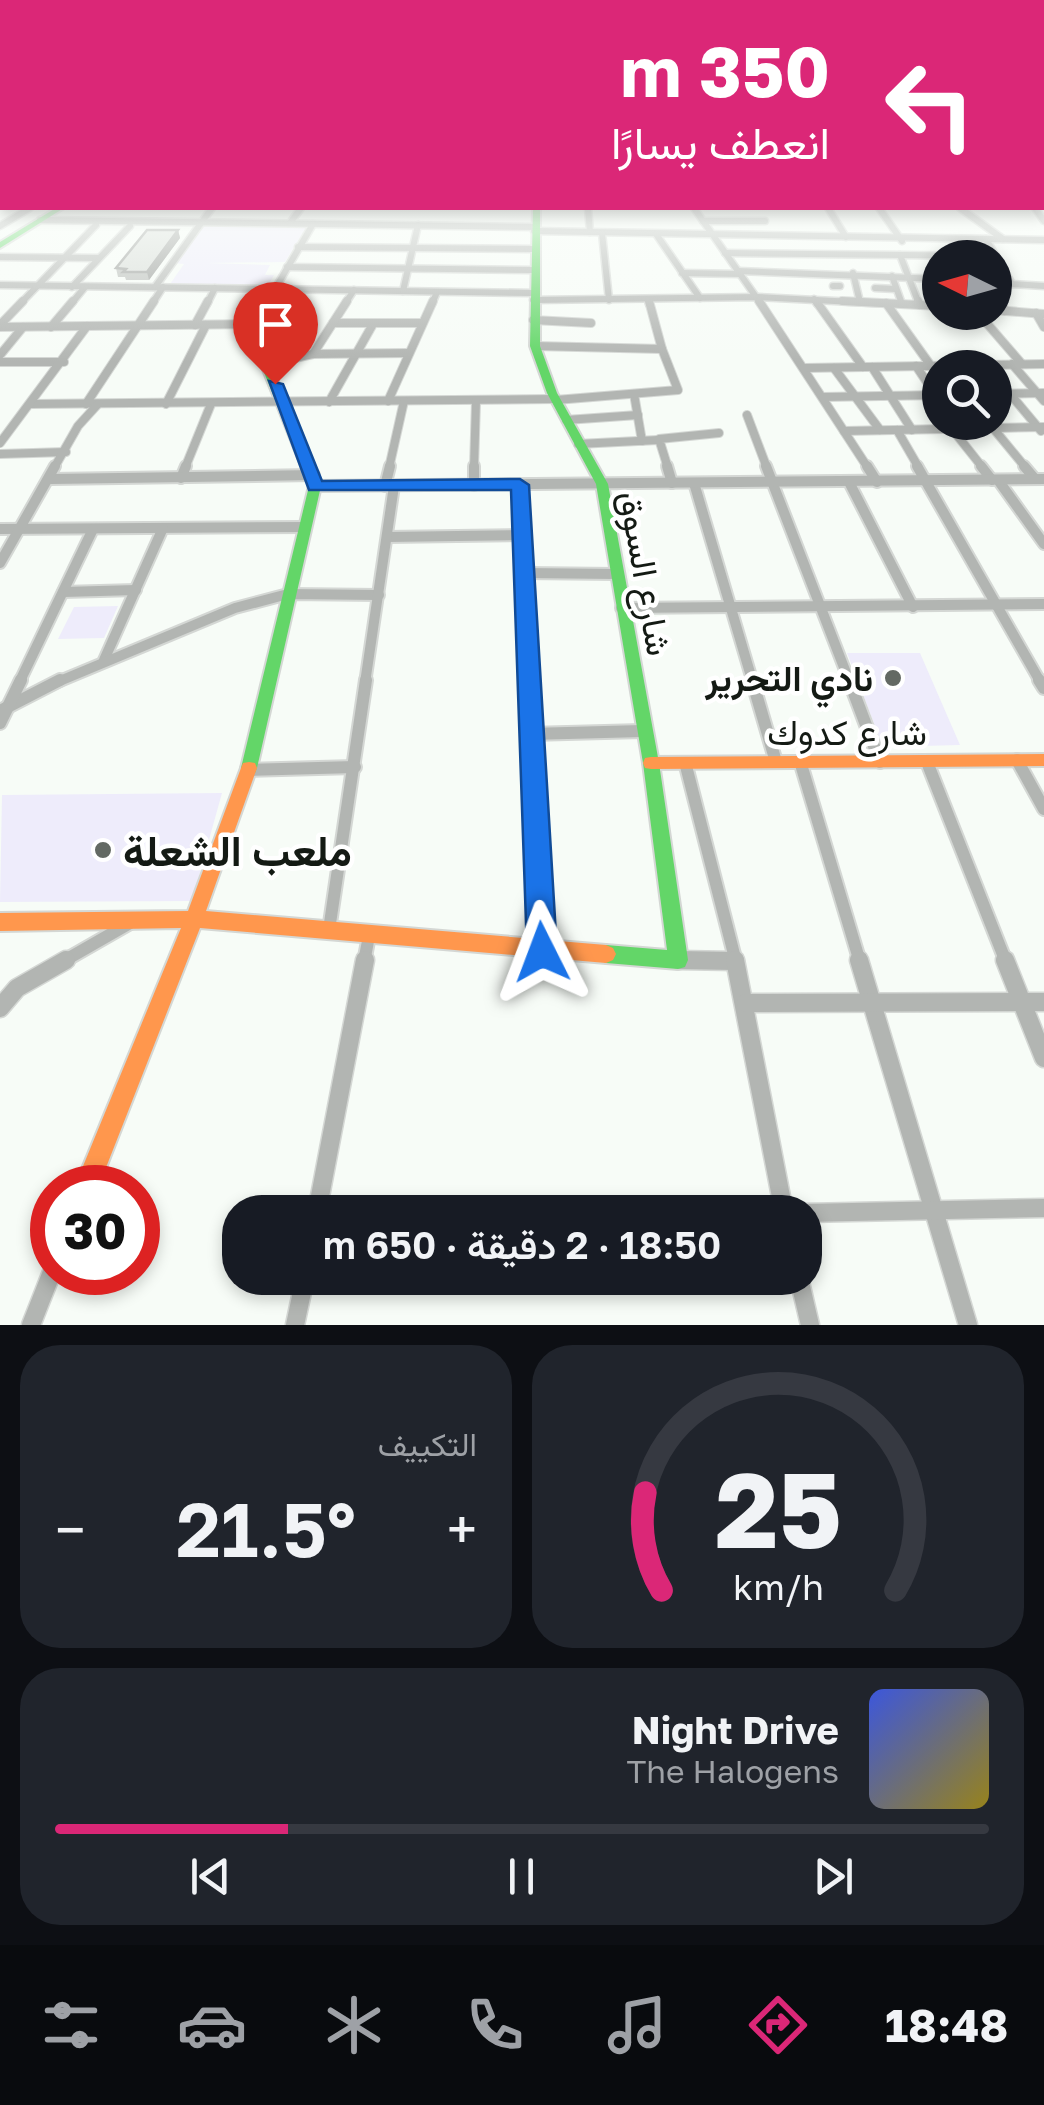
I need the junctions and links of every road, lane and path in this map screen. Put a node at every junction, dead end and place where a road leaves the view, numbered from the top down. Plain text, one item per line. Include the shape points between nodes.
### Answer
1 (84, 238) edge
2 (118, 238) edge
3 (189, 238) edge
4 (304, 238) edge
5 (416, 238) edge
6 (534, 238) edge
7 (603, 238) edge
8 (659, 238) edge
9 (715, 238) edge
10 (856, 238) edge
11 (893, 238) edge
12 (900, 238) junction
13 (986, 239) joint
14 (1004, 239) joint
15 (1044, 240) edge
16 (298, 247) junction
17 (415, 248) junction
18 (533, 249) junction
19 (725, 253) junction
20 (834, 254) junction
21 (867, 254) junction
22 (900, 255) junction
23 (913, 255) junction
24 (922, 255) edge
25 (0, 257) edge
26 (64, 258) junction
27 (98, 258) junction
28 (287, 266) junction
29 (410, 268) junction
30 (534, 270) junction
31 (682, 273) junction
32 (739, 273) junction
33 (831, 273) junction
34 (842, 273) junction
35 (853, 274) junction
36 (892, 276) junction
37 (910, 277) junction
38 (922, 278) edge
39 (1044, 278) edge
40 (1012, 280) edge
41 (1012, 280) edge
42 (0, 285) edge
43 (36, 286) junction
44 (72, 286) junction
45 (848, 286) junction
46 (1040, 286) edge
47 (85, 287) junction
48 (159, 287) junction
49 (215, 288) junction
50 (875, 288) dead end
51 (280, 289) junction
52 (896, 289) junction
53 (354, 290) junction
54 (403, 291) junction
55 (437, 292) junction
56 (533, 297) junction
57 (1044, 297) edge
58 (700, 298) junction
59 (757, 298) junction
60 (588, 300) junction
61 (609, 300) junction
62 (648, 300) junction
63 (814, 300) junction
64 (836, 300) junction
65 (860, 302) junction
66 (886, 303) junction
67 (902, 304) junction
68 (920, 305) joint
69 (1012, 312) edge
70 (1040, 314) edge
71 (533, 320) junction
72 (591, 322) junction
73 (265, 324) junction
74 (333, 324) junction
75 (373, 324) junction
76 (421, 324) junction
77 (194, 325) junction
78 (206, 325) junction
79 (0, 326) edge
80 (50, 326) junction
81 (87, 326) junction
82 (136, 326) junction
83 (23, 327) junction
84 (1044, 328) edge
85 (990, 330) edge
86 (535, 346) junction
87 (597, 347) junction
88 (662, 348) junction
89 (409, 352) junction
90 (313, 354) junction
91 (355, 354) junction
92 (922, 355) edge
93 (0, 358) edge
94 (64, 362) junction
95 (267, 364) junction
96 (1012, 364) edge
97 (1017, 364) junction
98 (1044, 364) edge
99 (916, 366) junction
100 (922, 366) edge
101 (868, 367) junction
102 (804, 368) junction
103 (834, 368) junction
104 (922, 374) edge
105 (1012, 393) edge
106 (634, 394) junction
107 (1012, 395) edge
108 (1042, 395) edge
109 (856, 396) junction
110 (890, 396) junction
111 (823, 397) junction
112 (922, 397) edge
113 (476, 400) junction
114 (556, 400) junction
115 (388, 401) junction
116 (404, 401) junction
117 (329, 402) junction
118 (31, 404) junction
119 (92, 404) junction
120 (166, 404) junction
121 (211, 404) junction
122 (283, 404) junction
123 (638, 415) junction
124 (747, 415) dead end
125 (566, 420) junction
126 (1012, 427) edge
127 (922, 429) edge
128 (1042, 429) edge
129 (880, 430) junction
130 (897, 430) junction
131 (912, 430) junction
132 (844, 431) junction
133 (719, 433) dead end
134 (658, 440) junction
135 (965, 440) edge
136 (1001, 440) edge
137 (642, 441) junction
138 (0, 443) edge
139 (578, 444) junction
140 (66, 452) junction
141 (0, 454) edge
142 (181, 478) junction
143 (52, 479) junction
144 (1040, 479) edge
145 (995, 480) junction
146 (314, 481) junction
147 (924, 481) junction
148 (774, 482) junction
149 (849, 482) junction
150 (876, 482) junction
151 (672, 483) junction
152 (694, 483) junction
153 (602, 484) junction
154 (474, 485) junction
155 (520, 485) junction
156 (389, 486) junction
157 (306, 526) junction
158 (93, 528) junction
159 (164, 528) junction
160 (0, 529) edge
161 (21, 529) junction
162 (522, 535) junction
163 (387, 536) junction
164 (1044, 544) edge
165 (0, 563) edge
166 (524, 573) junction
167 (616, 574) junction
168 (136, 590) junction
169 (63, 592) junction
170 (288, 594) junction
171 (379, 595) junction
172 (1044, 604) edge
173 (995, 605) junction
174 (730, 607) junction
175 (824, 607) junction
176 (913, 607) junction
177 (621, 608) junction
178 (104, 660) junction
179 (1044, 688) edge
180 (2, 715) edge
181 (642, 731) junction
182 (530, 734) junction
183 (1017, 760) junction
184 (1044, 760) edge
185 (776, 762) junction
186 (800, 762) junction
187 (880, 762) junction
188 (926, 762) junction
189 (651, 763) junction
190 (686, 766) junction
191 (356, 767) junction
192 (248, 770) junction
193 (1044, 809) edge
194 (194, 919) junction
195 (136, 920) junction
196 (0, 922) edge
197 (329, 930) junction
198 (369, 936) junction
199 (542, 952) junction
200 (678, 960) junction
201 (735, 962) junction
202 (871, 1002) junction
203 (1022, 1002) junction
204 (1044, 1002) edge
205 (746, 1003) junction
206 (0, 1008) edge
207 (1044, 1058) edge
208 (95, 1165) edge
209 (321, 1195) edge
210 (781, 1195) edge
211 (932, 1207) junction
212 (1044, 1208) edge
213 (822, 1212) edge
214 (43, 1295) edge
215 (301, 1295) edge
216 (803, 1295) edge
217 (32, 1325) edge
218 (295, 1325) edge
219 (810, 1325) edge
220 (968, 1325) edge

1 - 26 street
2 - 27 street
3 - 48 street
4 - 16 street
5 - 17 street
6 - 18 street, شارع السوق
7 - 61 street
8 - 31 street
9 - 19 street
10 - 21 street
11 - 12 street
12 - 13 street
12 - 23 street
13 - 14 street
14 - 15 street
16 - 17 street
16 - 28 street
17 - 18 street
17 - 29 street
18 - 30 street, شارع السوق
19 - 20 street
19 - 32 street
20 - 21 street
20 - 34 street
21 - 22 street
22 - 23 street
22 - 37 street
23 - 24 street
25 - 26 street
26 - 27 street
26 - 43 street
27 - 44 street
28 - 29 street
28 - 51 street
29 - 30 street
29 - 54 street
30 - 56 street, شارع السوق
31 - 32 street
31 - 58 street
32 - 33 street
32 - 59 street
33 - 34 street
33 - 45 street
34 - 35 street
35 - 36 street
35 - 45 street
36 - 37 street
36 - 52 street
37 - 38 street
37 - 68 street
39 - 40 street
41 - 46 street
42 - 43 street
43 - 44 street
43 - 79 street
44 - 47 street
45 - 64 street
45 - 65 street
46 - 57 street
47 - 48 street
47 - 80 street
48 - 49 street
48 - 82 street
49 - 51 street
49 - 77 street
50 - 52 street
51 - 53 street
51 - 73 street
52 - 67 street
53 - 54 street
53 - 74 street
54 - 55 street
55 - 56 street
55 - 76 street
56 - 60 street
56 - 71 street, شارع السوق
58 - 59 street
58 - 62 street
59 - 63 street
59 - 102 street
60 - 61 street
60 - 72 street
61 - 62 street
62 - 88 street
63 - 64 street
63 - 101 street
64 - 65 street
65 - 66 street
66 - 67 street
66 - 92 street
67 - 68 street
69 - 70 street
70 - 84 street
71 - 72 street
71 - 86 street, شارع السوق
72 - 87 street
73 - 78 street
73 - 95 street
74 - 75 street
74 - 90 street
75 - 76 street
75 - 91 street
76 - 89 street
77 - 78 street
77 - 82 street
78 - 120 street
79 - 83 street
80 - 81 street
80 - 83 street
81 - 82 street
81 - 94 street
82 - 119 street
83 - 93 street
85 - 97 street
86 - 87 street
86 - 114 street, شارع السوق
87 - 88 street
88 - 106 street via 678,390
89 - 91 street
89 - 115 street
90 - 91 street
90 - 95 street
91 - 117 street
93 - 94 street
94 - 118 street
95 - 122 street
96 - 97 street
97 - 98 street
97 - 108 street
99 - 100 street
99 - 101 street
99 - 104 street
101 - 103 street
101 - 110 street
102 - 103 street
102 - 111 street
103 - 109 street
105 - 108 street
106 - 114 street
106 - 123 street
107 - 128 street
109 - 110 street
109 - 111 street
109 - 129 street
110 - 112 street
110 - 131 street
111 - 132 street
113 - 114 street
113 - 116 street
113 - 154 street
114 - 125 street, شارع السوق
115 - 116 street
115 - 117 street
116 - 156 street
117 - 122 street
118 - 119 street
118 - 138 street
119 - 120 street
119 - 140 street
120 - 121 street
121 - 122 street
121 - 142 street
122 - 146 street
123 - 125 street
123 - 137 street
124 - 148 street
125 - 139 street, شارع السوق
126 - 128 street
127 - 131 street
129 - 130 street
129 - 132 street
130 - 131 street
130 - 147 street
132 - 150 street
133 - 134 street
134 - 137 street
134 - 151 street
135 - 145 street
136 - 144 street
137 - 139 street
139 - 153 street, شارع السوق
140 - 141 street
140 - 143 street
142 - 143 street
142 - 146 street
143 - 161 street
144 - 145 street
145 - 147 street
145 - 164 street
146 - 156 street
146 - 157 street
147 - 150 street
147 - 173 street
148 - 149 street
148 - 152 street
148 - 175 street
149 - 150 street
149 - 176 street
151 - 152 street
151 - 153 street
152 - 174 street
153 - 155 street
153 - 167 street, شارع السوق
154 - 155 street
154 - 156 street
155 - 162 street
156 - 163 street
157 - 159 street
157 - 170 street
158 - 159 street
158 - 161 street
158 - 169 street
159 - 168 street
160 - 161 street
161 - 165 street
162 - 163 street
162 - 166 street
163 - 171 street
166 - 167 street
166 - 182 street
167 - 177 street, شارع السوق
168 - 169 street
168 - 178 street
169 - 180 street
170 - 171 street
170 - 178 street
170 - 192 street
171 - 191 street
172 - 173 street
173 - 176 street
173 - 179 street
174 - 175 street
174 - 177 street
174 - 185 street
175 - 176 street
175 - 187 street
177 - 181 street, شارع السوق
178 - 180 street
181 - 182 street
181 - 189 street, شارع السوق
182 - 199 street
183 - 184 street, شارع كدوك
183 - 188 street, شارع كدوك
183 - 193 street
185 - 186 street, شارع كدوك
185 - 190 street, شارع كدوك
186 - 187 street, شارع كدوك
186 - 202 street
187 - 188 street, شارع كدوك
188 - 203 street
189 - 190 street, شارع كدوك
189 - 200 street, شارع السوق
190 - 201 street
191 - 192 street
191 - 197 street
192 - 194 street
194 - 195 street
194 - 197 street
194 - 208 street
195 - 196 street
195 - 206 street via 17,988
197 - 198 street
198 - 199 street
198 - 209 street
199 - 200 street
200 - 201 street
201 - 205 street
202 - 203 street
202 - 205 street
202 - 211 street
203 - 204 street
203 - 207 street
205 - 210 street
211 - 212 street
211 - 213 street
211 - 220 street
214 - 217 street
215 - 218 street
216 - 219 street

